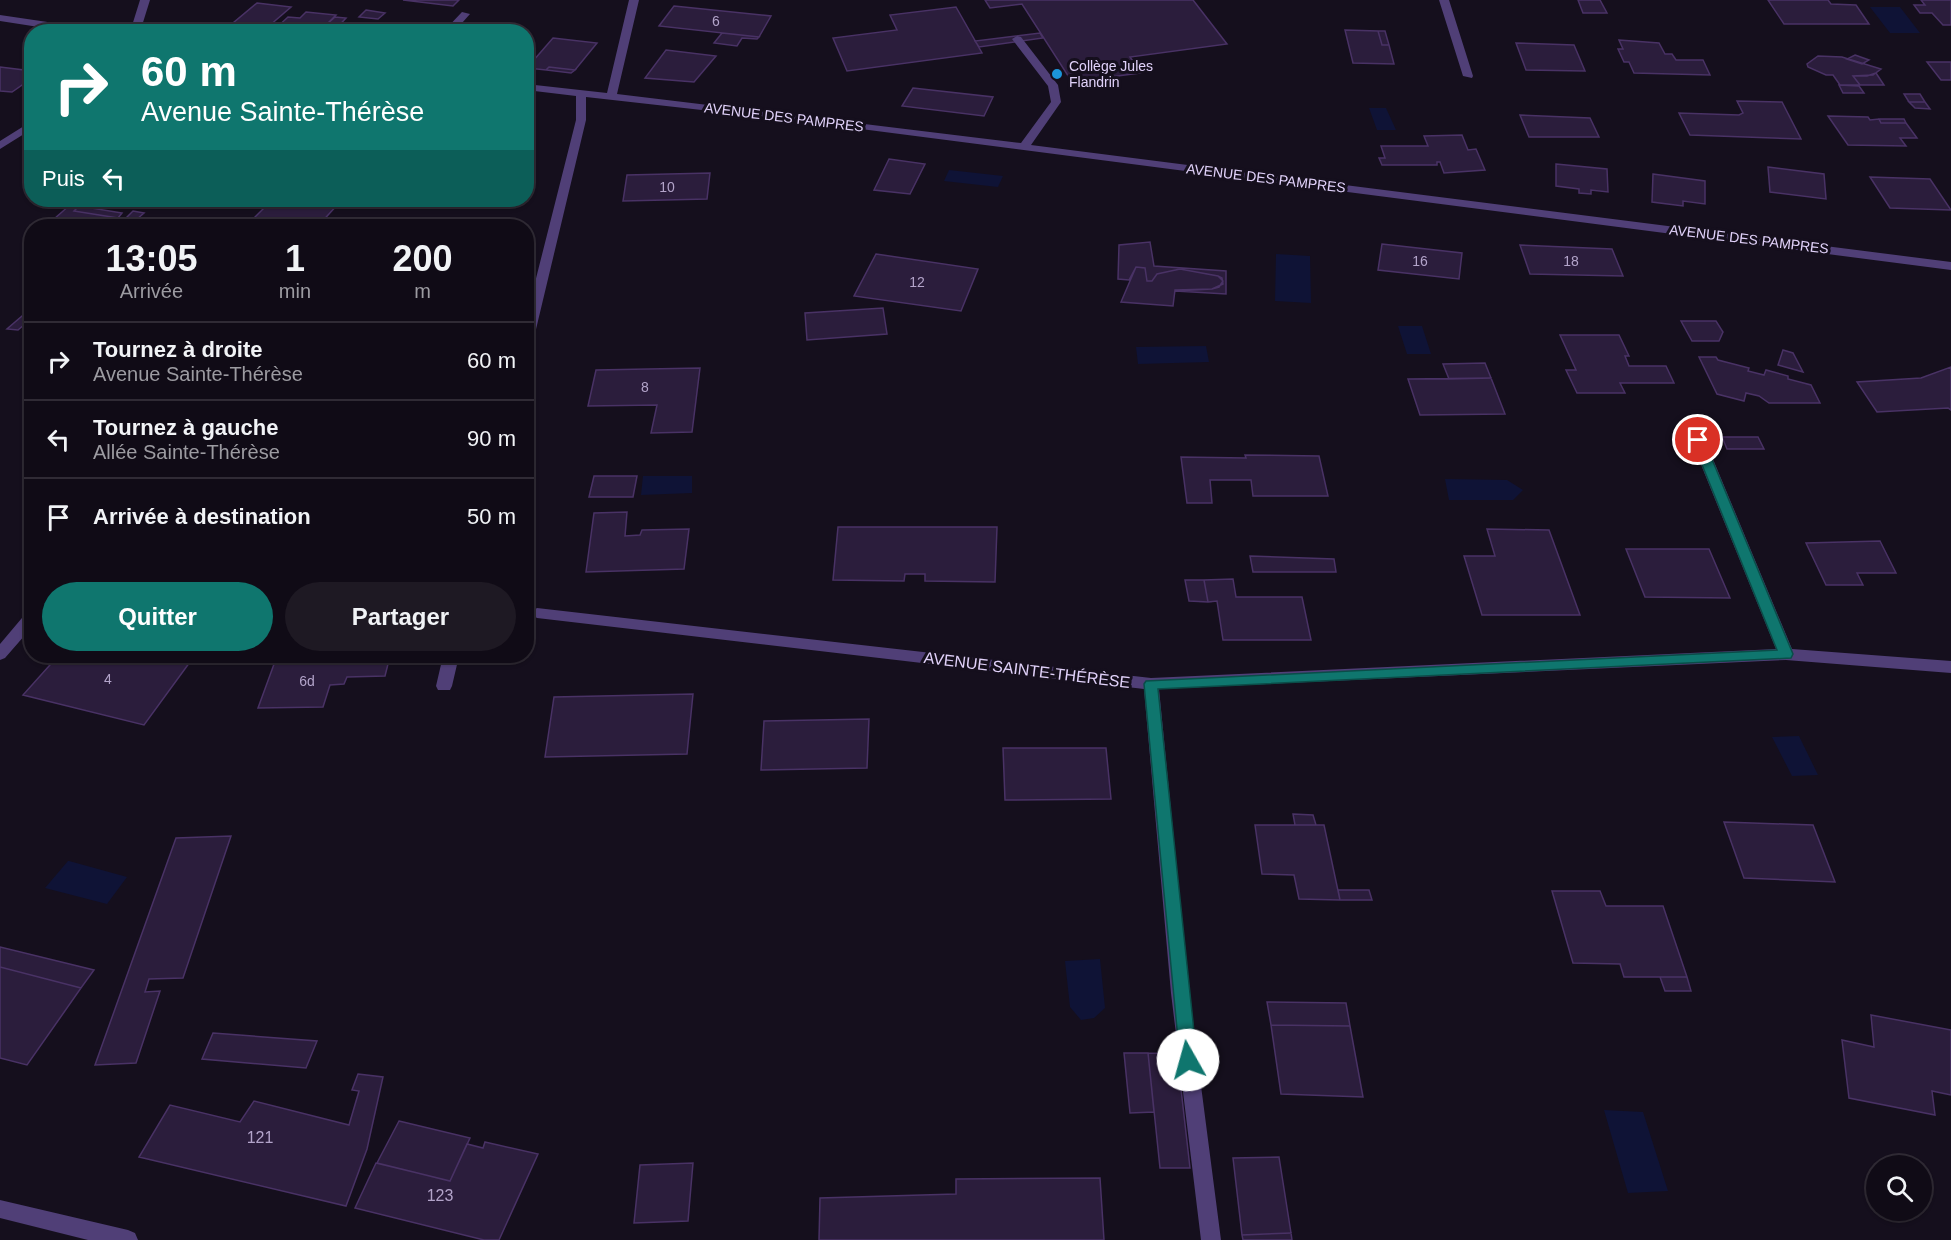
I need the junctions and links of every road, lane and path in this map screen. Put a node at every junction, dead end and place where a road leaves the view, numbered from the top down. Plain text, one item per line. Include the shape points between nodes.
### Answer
1 (145, 0) edge
2 (634, 0) edge
3 (1444, 0) edge
4 (465, 14) dead end
5 (0, 18) edge
6 (41, 24) edge
7 (138, 24) edge
8 (456, 24) edge
9 (1017, 39) dead end
10 (1468, 76) dead end
11 (534, 88) edge
12 (581, 94) junction
13 (611, 98) junction
14 (24, 130) edge
15 (0, 146) edge
16 (1024, 147) junction
17 (1951, 266) edge
18 (534, 313) edge
19 (1698, 440) dead end
20 (537, 614) dead end
21 (24, 625) edge
22 (0, 654) edge
23 (1786, 654) junction
24 (449, 663) edge
25 (1951, 667) edge
26 (1151, 684) junction
27 (444, 686) dead end
28 (0, 1209) edge
29 (79, 1235) edge
30 (128, 1240) edge
31 (1211, 1240) edge

1 - 7 street
2 - 13 street
3 - 10 street
4 - 8 street
5 - 6 street
9 - 16 street via 1053,85 1056,102
11 - 12 street, AVENUE DES PAMPRES
12 - 13 street, AVENUE DES PAMPRES
12 - 18 street via 581,120
13 - 16 street, AVENUE DES PAMPRES
14 - 15 street
16 - 17 street, AVENUE DES PAMPRES
19 - 23 street
20 - 26 street, AVENUE SAINTE-THÉRÈSE
21 - 22 street
23 - 25 street, AVENUE SAINTE-THÉRÈSE
23 - 26 street, AVENUE SAINTE-THÉRÈSE
24 - 27 street
26 - 31 street via 1180,993
28 - 29 street
29 - 30 street

